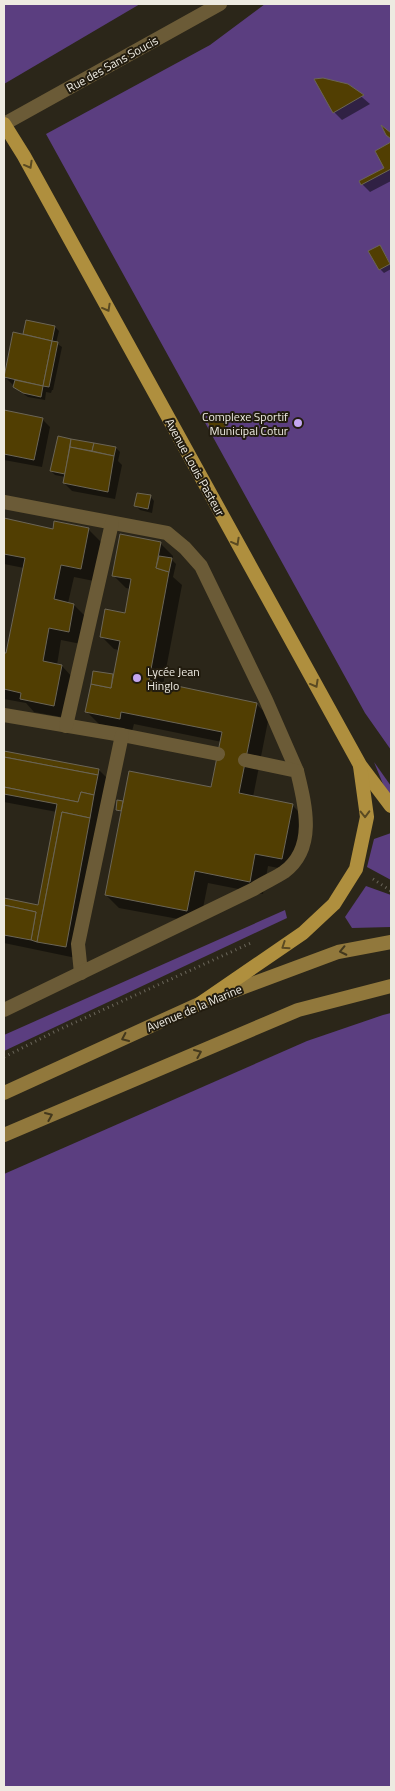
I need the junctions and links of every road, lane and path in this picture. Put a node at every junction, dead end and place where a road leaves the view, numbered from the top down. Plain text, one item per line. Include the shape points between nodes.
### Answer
1 (220, 4) edge
2 (4, 124) edge
3 (4, 502) edge
4 (112, 523) junction
5 (4, 715) edge
6 (66, 726) junction
7 (122, 735) junction
8 (218, 754) dead end
9 (245, 760) dead end
10 (360, 765) junction
11 (297, 771) junction
12 (391, 806) edge
13 (368, 876) dead end
14 (391, 891) edge
15 (258, 939) dead end
16 (391, 942) edge
17 (80, 973) junction
18 (391, 986) edge
19 (201, 1003) junction
20 (4, 1010) edge
21 (4, 1057) edge
22 (4, 1093) edge
23 (4, 1135) edge

1 - 2 street, Rue des Sans Soucis
2 -> 10 main road, Avenue Louis Pasteur
3 - 4 street
4 - 6 street
4 - 11 street via 167,533 201,566
5 - 6 street
6 - 7 street
7 - 8 street
7 - 17 street via 78,944
9 - 11 street
10 - 12 main road, Avenue Louis Pasteur
10 -> 19 main road via 366,816 356,869 334,904 304,933
11 - 17 street via 305,807 306,837 297,858 285,871
13 - 14 path
15 - 21 path
16 -> 19 main road, Avenue de la Marine via 338,952
17 - 20 street
23 -> 18 main road via 298,1010
19 -> 22 main road, Avenue de la Marine

